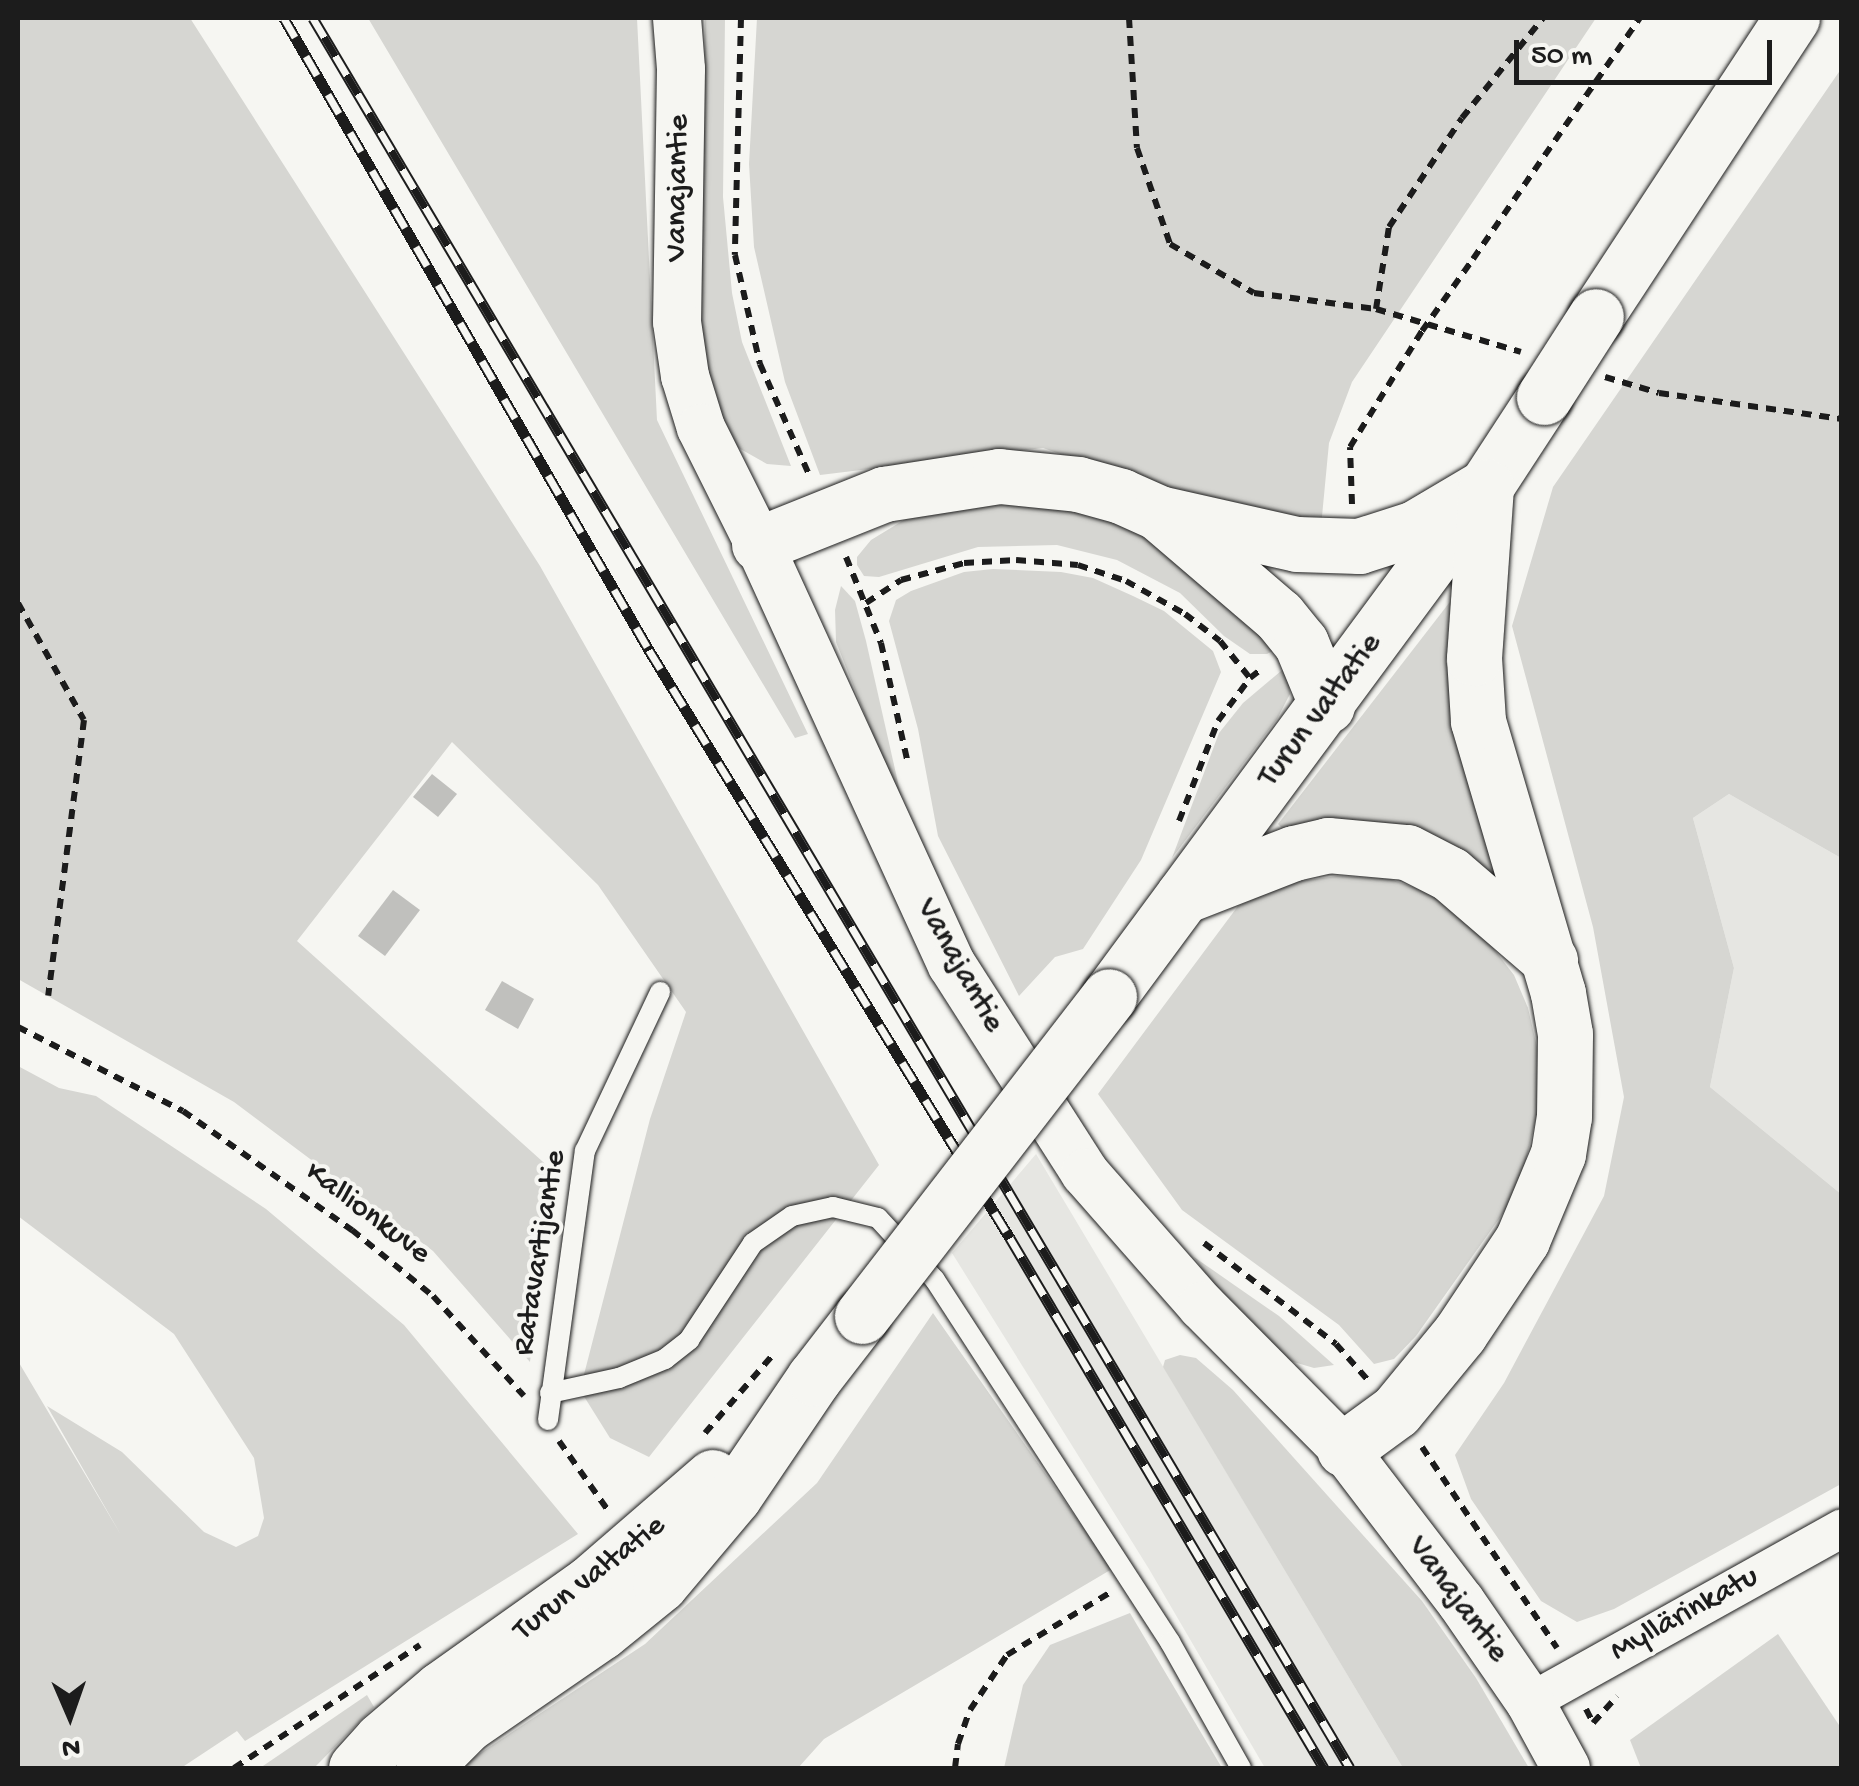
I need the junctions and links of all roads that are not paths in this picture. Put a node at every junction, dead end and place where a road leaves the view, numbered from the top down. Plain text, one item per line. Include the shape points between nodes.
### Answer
1 (677, 18) edge
2 (1792, 18) edge
3 (1486, 486) junction
4 (1159, 513) junction
5 (759, 544) junction
6 (1326, 706) junction
7 (1183, 896) junction
8 (1550, 960) junction
9 (660, 992) dead end
10 (797, 1362) junction
11 (550, 1394) junction
12 (548, 1420) road end
13 (1344, 1449) junction
14 (1842, 1528) edge
15 (1530, 1702) junction
16 (356, 1768) edge
17 (424, 1768) edge
18 (1241, 1768) edge
19 (1566, 1768) edge

1 - 5 street, Vanajantie via 677,322 685,376 701,428
2 - 3 highway, Turun valtatie, bridge
3 - 4 highway via 1414,528 1359,546 1297,544
3 - 6 highway, Turun valtatie
3 - 8 highway via 1474,658 1478,721
4 - 5 highway via 1078,484 999,476 916,487
4 - 6 highway via 1279,616 1300,642
5 - 13 street, Vanajantie via 952,965 1074,1157 1202,1306
6 - 7 highway, Turun valtatie
7 - 8 highway via 1328,845 1407,852 1450,874
7 - 10 highway, Turun valtatie, bridge via 862,1316
8 - 13 highway via 1565,1034 1564,1117 1558,1154 1522,1240 1460,1333 1396,1411
9 - 11 lane, Ratavartijantie via 585,1151
10 - 16 highway, Turun valtatie via 670,1518 441,1689
10 - 17 highway, Turun valtatie via 734,1496 660,1584 467,1724
11 - 12 lane, Ratavartijantie
11 - 18 lane via 640,1371 679,1348 746,1252 780,1223 819,1208 878,1218 935,1280 1170,1642
13 - 15 street, Vanajantie
14 - 15 street, Myllärinkatu
15 - 19 street, Vanajantie

